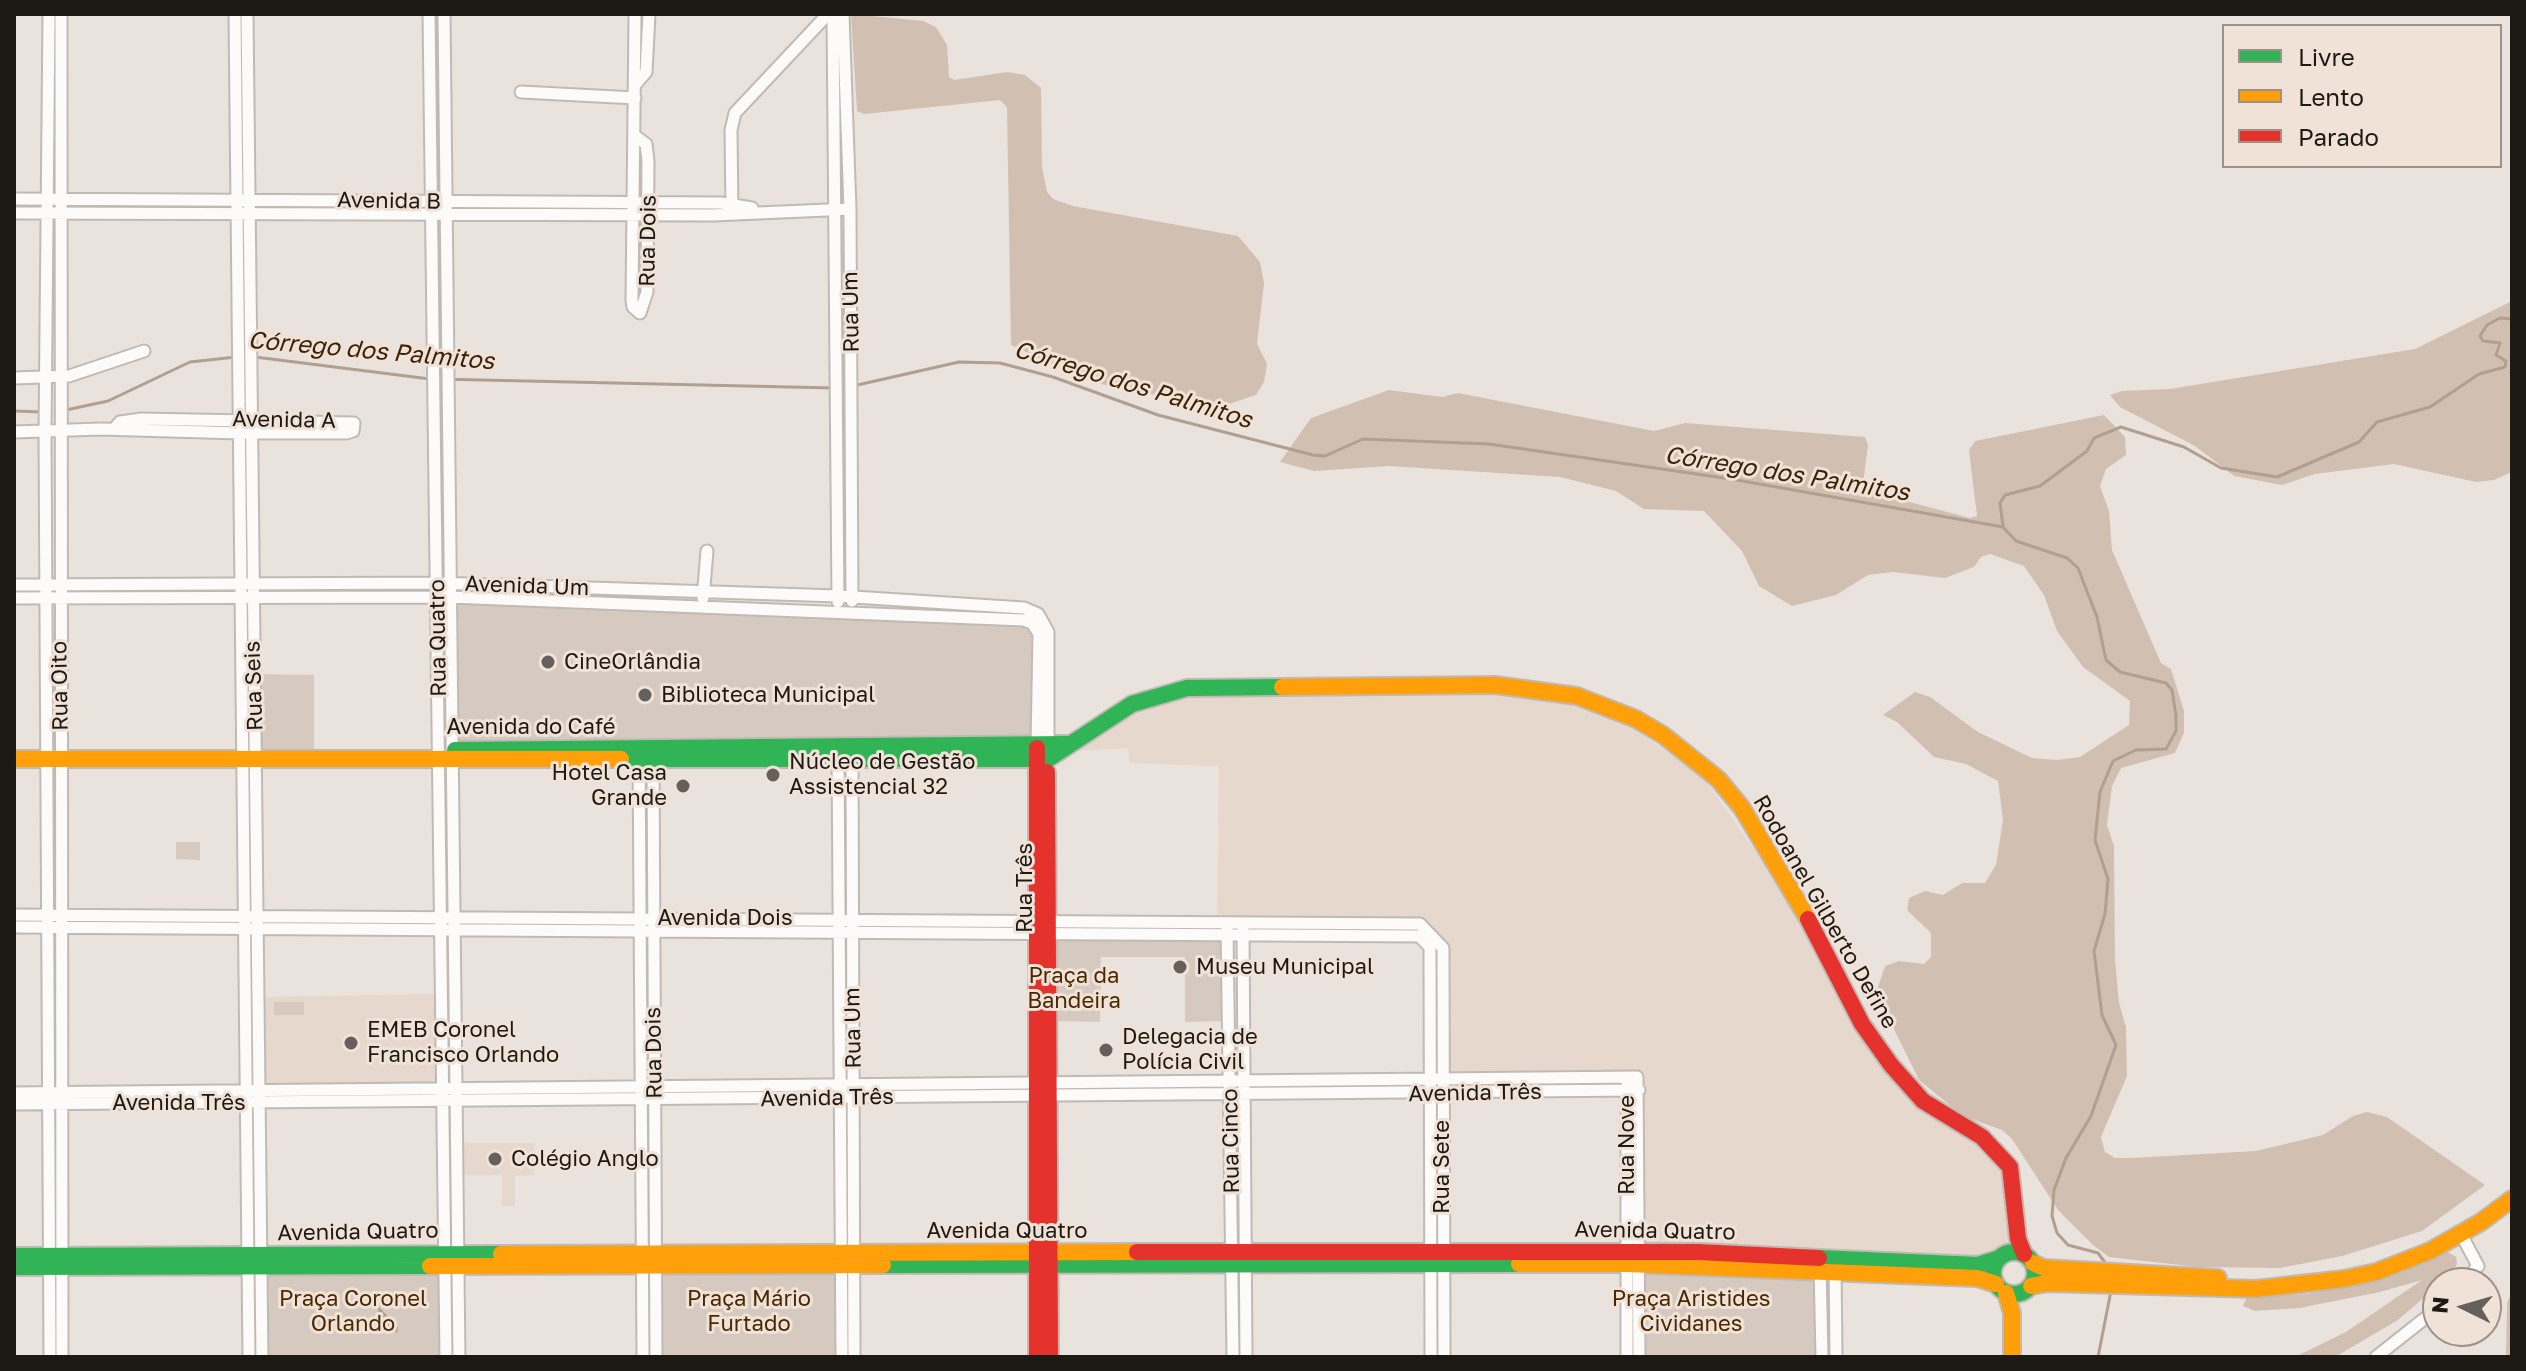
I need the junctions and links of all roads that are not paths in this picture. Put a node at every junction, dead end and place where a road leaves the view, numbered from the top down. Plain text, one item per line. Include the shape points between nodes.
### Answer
1 (49, 14) edge
2 (61, 14) edge
3 (235, 14) edge
4 (247, 14) edge
5 (429, 14) edge
6 (444, 14) edge
7 (635, 14) edge
8 (649, 14) edge
9 (830, 14) edge
10 (843, 14) edge
11 (635, 91) junction
12 (521, 92) dead end
13 (14, 199) edge
14 (55, 199) junction
15 (244, 205) junction
16 (432, 208) junction
17 (445, 208) junction
18 (642, 208) junction
19 (732, 209) junction
20 (836, 209) junction
21 (850, 209) junction
22 (14, 213) edge
23 (55, 213) junction
24 (144, 351) dead end
25 (14, 378) edge
26 (53, 378) junction
27 (52, 397) junction
28 (246, 420) junction
29 (114, 429) junction
30 (58, 430) junction
31 (14, 432) edge
32 (45, 432) junction
33 (246, 433) junction
34 (448, 433) junction
35 (435, 434) junction
36 (707, 551) dead end
37 (343, 583) junction
38 (437, 583) junction
39 (450, 583) junction
40 (245, 584) junction
41 (14, 585) edge
42 (53, 591) junction
43 (703, 592) junction
44 (838, 596) junction
45 (245, 597) junction
46 (344, 597) junction
47 (437, 597) junction
48 (450, 597) junction
49 (852, 597) junction
50 (14, 598) edge
51 (703, 607) junction
52 (838, 610) junction
53 (852, 611) junction
54 (1035, 618) junction
55 (14, 749) edge
56 (1042, 753) junction
57 (55, 754) junction
58 (845, 754) junction
59 (250, 755) junction
60 (446, 755) junction
61 (646, 755) junction
62 (14, 759) edge
63 (14, 915) edge
64 (844, 919) junction
65 (53, 922) junction
66 (250, 922) junction
67 (447, 923) junction
68 (646, 924) junction
69 (14, 927) edge
70 (1041, 928) junction
71 (1227, 930) junction
72 (1243, 930) junction
73 (844, 933) junction
74 (1427, 938) joint
75 (1436, 1079) junction
76 (1230, 1080) junction
77 (1245, 1081) junction
78 (847, 1084) junction
79 (1633, 1084) junction
80 (648, 1086) junction
81 (1042, 1089) junction
82 (14, 1093) edge
83 (1245, 1094) junction
84 (1436, 1094) junction
85 (450, 1095) junction
86 (1230, 1095) junction
87 (253, 1097) junction
88 (55, 1098) junction
89 (847, 1098) junction
90 (648, 1100) junction
91 (14, 1104) edge
92 (2512, 1199) edge
93 (2015, 1218) junction
94 (2461, 1234) junction
95 (14, 1256) edge
96 (2000, 1256) junction
97 (1436, 1258) junction
98 (1633, 1258) junction
99 (2028, 1258) junction
100 (848, 1259) junction
101 (1043, 1259) junction
102 (1239, 1259) junction
103 (452, 1260) junction
104 (649, 1260) junction
105 (56, 1261) junction
106 (254, 1262) junction
107 (1828, 1265) junction
108 (14, 1267) edge
109 (2477, 1267) edge
110 (1906, 1268) junction
111 (2065, 1276) junction
112 (2001, 1289) junction
113 (2028, 1289) junction
114 (1430, 1317) junction
115 (1443, 1317) junction
116 (2422, 1321) edge
117 (1233, 1323) junction
118 (1246, 1323) junction
119 (2013, 1329) junction
120 (50, 1357) edge
121 (62, 1357) edge
122 (249, 1357) edge
123 (262, 1357) edge
124 (446, 1357) edge
125 (459, 1357) edge
126 (643, 1357) edge
127 (656, 1357) edge
128 (842, 1357) edge
129 (854, 1357) edge
130 (1037, 1357) edge
131 (1050, 1357) edge
132 (1233, 1357) edge
133 (1246, 1357) edge
134 (1431, 1357) edge
135 (1444, 1357) edge
136 (1627, 1357) edge
137 (1639, 1357) edge
138 (1822, 1357) edge
139 (1836, 1357) edge
140 (2012, 1357) edge
141 (2376, 1357) edge

1 - 14 street, Rua Oito
2 - 14 street, Rua Oito
3 - 15 street, Rua Seis
4 - 15 street, Rua Seis
5 - 16 street, Rua Quatro
6 - 17 street, Rua Quatro
7 - 11 street, Rua Dois
8 - 11 street, Rua Dois via 648,63
9 - 19 street via 735,113
9 - 20 street, Rua Um
10 - 21 street, Rua Um
11 - 12 street
11 - 18 street, Rua Dois via 635,136 647,149
13 - 14 street, Avenida B
14 - 15 street, Avenida B
14 - 23 street, Rua Oito
15 - 16 street, Avenida B
15 - 23 street, Avenida B
15 - 28 street, Rua Seis
16 - 17 street, Avenida B
16 - 35 street, Rua Quatro
17 - 18 street, Avenida B
17 - 34 street, Rua Quatro
18 - 18 street, Rua Dois via 632,300 640,313 647,292
18 - 19 street, Avenida B
19 - 20 street, Avenida B
20 - 21 street, Avenida B
20 - 44 street, Rua Um
21 - 49 street, Rua Um
22 - 23 street, Avenida B
23 - 26 street, Rua Oito
24 - 26 street
25 - 26 street
26 - 27 street, Rua Oito
27 - 30 street, Rua Oito
27 - 32 street, Rua Oito
28 - 29 street, Avenida A via 131,419
28 - 33 street, Rua Seis
28 - 33 street, Avenida A via 348,421 354,430
29 - 30 street, Avenida A
29 - 33 street, Avenida A
30 - 32 street, Avenida A
30 - 42 street, Rua Oito
31 - 32 street, Avenida A
32 - 42 street, Rua Oito
33 - 40 street, Rua Seis
34 - 35 street
34 - 39 street, Rua Quatro
35 - 38 street, Rua Quatro
36 - 43 street
37 - 38 street, Avenida Um
37 - 40 street, Avenida Um
37 - 46 street
38 - 39 street, Avenida Um
38 - 47 street, Rua Quatro
39 - 43 street, Avenida Um
39 - 48 street, Rua Quatro
40 - 42 street, Avenida Um
40 - 45 street, Rua Seis
41 - 42 street, Avenida Um
42 - 45 street, Avenida Um
42 - 50 street, Avenida Um
42 - 57 street, Rua Oito
43 - 44 street, Avenida Um
43 - 51 street
44 - 49 street, Avenida Um
44 - 52 street, Rua Um
45 - 46 street, Avenida Um
45 - 59 street, Rua Seis
46 - 47 street, Avenida Um
47 - 48 street, Avenida Um
47 - 60 street, Rua Quatro
48 - 51 street, Avenida Um
48 - 60 street, Rua Quatro
49 - 53 street, Rua Um
49 - 54 street, Avenida Um via 1024,608
51 - 52 street, Avenida Um
52 - 53 street, Avenida Um
53 - 54 street, Avenida Um
54 - 56 street, Rua Três via 1048,632
55 - 57 main road, Avenida do Café
56 - 58 main road, Avenida do Café
56 - 70 main road, Rua Três
56 - 93 main road, Rodoanel Gilberto Define via 1070,744 1150,696 1215,686 1520,687 1577,696 1636,719 1718,779 1742,808 1862,1024 1891,1065 1923,1101 1982,1137 2004,1158 2013,1177
57 - 59 main road, Avenida do Café
57 - 62 main road, Avenida do Café
57 - 65 street, Rua Oito
58 - 61 main road, Avenida do Café
58 - 64 street, Rua Um
59 - 60 main road, Avenida do Café
59 - 66 street, Rua Seis
60 - 61 main road, Avenida do Café
60 - 67 street, Rua Quatro
61 - 68 street, Rua Dois
63 - 65 street, Avenida Dois
64 - 68 street, Avenida Dois
64 - 70 street, Avenida Dois
64 - 73 street, Rua Um
65 - 66 street, Avenida Dois
65 - 69 street, Avenida Dois
65 - 88 street, Rua Oito
66 - 67 street, Avenida Dois
66 - 87 street, Rua Seis
67 - 68 street, Avenida Dois
67 - 85 street, Rua Quatro
68 - 73 street, Avenida Dois
68 - 80 street, Rua Dois
70 - 71 street, Avenida Dois
70 - 73 street, Avenida Dois
70 - 81 main road, Rua Três
71 - 72 street, Avenida Dois
71 - 76 street, Rua Cinco
72 - 74 street, Avenida Dois
72 - 77 street, Rua Cinco
73 - 78 street, Rua Um
74 - 75 street, Rua Sete via 1443,948 1436,982
75 - 77 street, Avenida Três
75 - 79 street, Avenida Três
75 - 84 street, Rua Sete
76 - 77 street, Avenida Três
76 - 81 street, Avenida Três
76 - 86 street, Rua Cinco
77 - 83 street, Rua Cinco
78 - 80 street, Avenida Três
78 - 81 street, Avenida Três
78 - 89 street, Rua Um
79 - 84 street, Avenida Três
79 - 98 street, Rua Nove
80 - 85 street, Avenida Três
80 - 90 street, Rua Dois
81 - 86 street, Avenida Três
81 - 89 street, Avenida Três
81 - 101 main road, Rua Três
82 - 88 street, Avenida Três
83 - 84 street, Avenida Três
83 - 86 street, Avenida Três
83 - 102 street, Rua Cinco
84 - 97 street, Rua Sete
85 - 87 street, Avenida Três
85 - 90 street, Avenida Três
85 - 103 street, Rua Quatro
86 - 102 street, Rua Cinco
87 - 88 street, Avenida Três
87 - 106 street, Rua Seis
88 - 91 street, Avenida Três
88 - 105 street, Rua Oito
89 - 90 street, Avenida Três
89 - 100 street, Rua Um
90 - 104 street, Rua Dois
92 - 94 main road
93 - 96 main road, Rodoanel Gilberto Define
93 - 99 main road, Rodoanel Gilberto Define
94 - 109 street
94 - 111 main road via 2376,1272 2313,1284
95 - 105 main road, Avenida Quatro
96 - 99 main road
96 - 110 main road, Avenida Quatro via 1978,1265
96 - 112 main road via 1992,1273
97 - 98 main road, Avenida Quatro
97 - 102 main road, Avenida Quatro
97 - 114 street, Rua Sete
97 - 115 street, Rua Sete
98 - 107 main road, Avenida Quatro
98 - 136 street, Rua Nove
98 - 137 street, Rua Nove
99 - 111 main road
99 - 113 main road via 2035,1274
100 - 101 main road, Avenida Quatro
100 - 104 main road, Avenida Quatro
100 - 128 street, Rua Um
100 - 129 street, Rua Um
101 - 102 main road, Avenida Quatro
101 - 130 main road, Rua Três
101 - 131 main road, Rua Três
102 - 117 street, Rua Cinco
102 - 118 street, Rua Cinco
103 - 104 main road, Avenida Quatro
103 - 106 main road, Avenida Quatro
103 - 124 street, Rua Quatro
103 - 125 street, Rua Quatro
104 - 126 street, Rua Dois
104 - 127 street, Rua Dois
105 - 106 main road, Avenida Quatro
105 - 108 main road, Avenida Quatro
105 - 120 street, Rua Oito
105 - 121 street, Rua Oito
106 - 122 street, Rua Seis
106 - 123 street, Rua Seis
107 - 110 main road, Avenida Quatro
107 - 138 street
107 - 139 street
110 - 112 main road, Avenida Quatro via 1977,1278
111 - 113 main road
112 - 113 main road
112 - 119 main road
113 - 119 main road
114 - 115 street
114 - 134 street, Rua Sete
115 - 135 street, Rua Sete
116 - 141 street
117 - 118 street
117 - 132 street, Rua Cinco
118 - 133 street, Rua Cinco
119 - 140 main road

